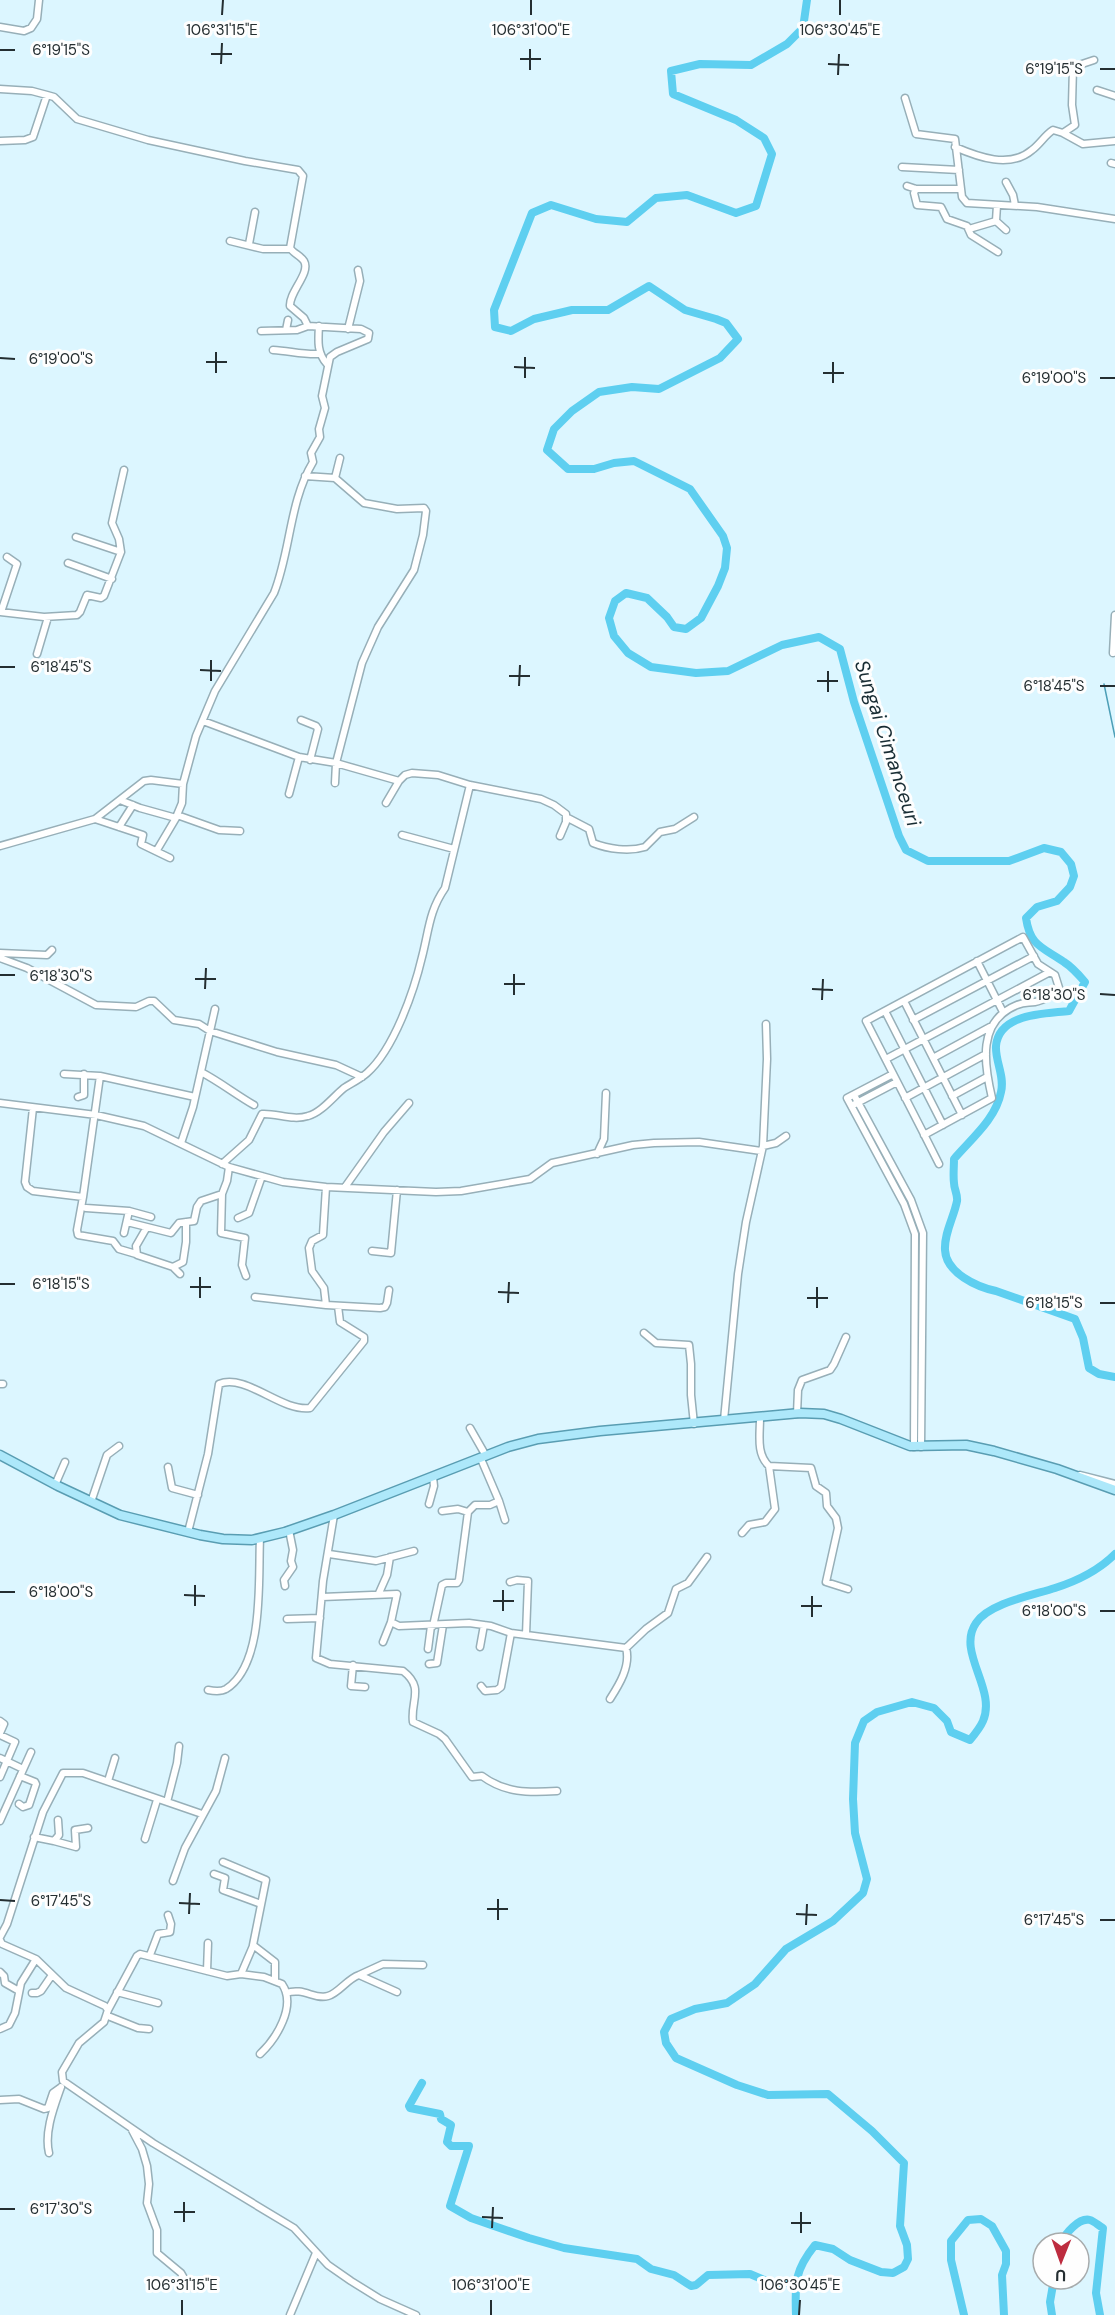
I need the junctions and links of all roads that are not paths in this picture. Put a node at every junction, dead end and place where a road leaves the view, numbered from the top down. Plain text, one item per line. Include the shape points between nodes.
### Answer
1 (39, 0) edge
2 (0, 27) edge
3 (1094, 60) dead end
4 (0, 89) edge
5 (1097, 90) dead end
6 (47, 95) junction
7 (1115, 96) edge
8 (905, 98) dead end
9 (1063, 133) junction
10 (1080, 134) dead end
11 (0, 141) edge
12 (1115, 141) edge
13 (1080, 143) junction
14 (955, 147) junction
15 (902, 167) dead end
16 (959, 170) junction
17 (1006, 182) dead end
18 (907, 186) dead end
19 (916, 189) junction
20 (961, 189) junction
21 (997, 205) junction
22 (1015, 205) junction
23 (255, 212) dead end
24 (1115, 219) edge
25 (996, 221) junction
26 (969, 229) junction
27 (1006, 230) dead end
28 (230, 241) dead end
29 (249, 244) junction
30 (290, 249) junction
31 (998, 252) dead end
32 (358, 270) dead end
33 (288, 320) dead end
34 (308, 326) junction
35 (319, 326) junction
36 (348, 329) junction
37 (286, 330) junction
38 (261, 331) dead end
39 (273, 350) dead end
40 (320, 354) junction
41 (327, 364) junction
42 (340, 458) dead end
43 (124, 470) dead end
44 (305, 476) junction
45 (335, 478) junction
46 (76, 537) dead end
47 (121, 552) junction
48 (7, 557) dead end
49 (68, 563) dead end
50 (112, 579) junction
51 (0, 612) edge
52 (1115, 615) edge
53 (48, 617) junction
54 (1113, 653) dead end
55 (37, 654) dead end
56 (301, 720) dead end
57 (203, 721) junction
58 (299, 757) junction
59 (310, 760) junction
60 (336, 763) junction
61 (399, 781) junction
62 (335, 783) dead end
63 (183, 784) junction
64 (470, 785) junction
65 (289, 794) dead end
66 (120, 800) junction
67 (386, 803) dead end
68 (133, 806) junction
69 (176, 817) junction
70 (566, 817) junction
71 (694, 817) dead end
72 (95, 819) junction
73 (119, 826) junction
74 (240, 831) dead end
75 (402, 835) dead end
76 (560, 836) dead end
77 (0, 846) edge
78 (454, 849) junction
79 (157, 850) junction
80 (170, 858) dead end
81 (52, 950) dead end
82 (0, 953) edge
83 (1034, 956) junction
84 (0, 958) edge
85 (977, 961) junction
86 (1050, 972) junction
87 (987, 981) junction
88 (997, 1000) junction
89 (904, 1001) junction
90 (215, 1009) dead end
91 (885, 1011) junction
92 (1003, 1012) junction
93 (913, 1020) junction
94 (766, 1024) dead end
95 (990, 1027) junction
96 (210, 1031) junction
97 (923, 1039) junction
98 (904, 1049) junction
99 (986, 1054) junction
100 (933, 1058) junction
101 (886, 1059) junction
102 (201, 1072) junction
103 (64, 1074) dead end
104 (84, 1074) junction
105 (893, 1074) junction
106 (100, 1076) junction
107 (362, 1077) junction
108 (987, 1077) junction
109 (943, 1078) junction
110 (897, 1082) junction
111 (924, 1088) junction
112 (606, 1093) dead end
113 (854, 1095) junction
114 (952, 1096) junction
115 (195, 1097) junction
116 (78, 1098) dead end
117 (905, 1098) junction
118 (858, 1102) junction
119 (0, 1103) edge
120 (409, 1103) dead end
121 (254, 1105) dead end
122 (851, 1106) junction
123 (33, 1108) junction
124 (96, 1115) junction
125 (962, 1115) junction
126 (943, 1125) junction
127 (924, 1135) junction
128 (786, 1136) dead end
129 (182, 1143) junction
130 (762, 1148) junction
131 (597, 1154) junction
132 (939, 1164) dead end
133 (226, 1166) junction
134 (261, 1176) junction
135 (326, 1187) junction
136 (345, 1187) junction
137 (397, 1190) junction
138 (222, 1194) junction
139 (83, 1197) junction
140 (86, 1208) dead end
141 (129, 1211) junction
142 (151, 1217) dead end
143 (238, 1218) dead end
144 (127, 1222) junction
145 (186, 1222) junction
146 (147, 1227) junction
147 (124, 1233) dead end
148 (372, 1251) dead end
149 (136, 1254) junction
150 (173, 1267) junction
151 (180, 1274) dead end
152 (246, 1276) dead end
153 (389, 1290) dead end
154 (255, 1297) dead end
155 (326, 1305) junction
156 (338, 1306) junction
157 (644, 1333) dead end
158 (846, 1337) dead end
159 (797, 1414) junction
160 (760, 1418) junction
161 (724, 1420) junction
162 (694, 1424) junction
163 (471, 1428) dead end
164 (119, 1446) dead end
165 (918, 1447) junction
166 (0, 1455) edge
167 (483, 1457) junction
168 (65, 1462) dead end
169 (769, 1466) junction
170 (168, 1467) dead end
171 (1076, 1475) junction
172 (433, 1477) junction
173 (1115, 1484) edge
174 (55, 1485) junction
175 (1115, 1490) edge
176 (198, 1495) junction
177 (499, 1501) junction
178 (91, 1502) junction
179 (429, 1504) dead end
180 (442, 1511) dead end
181 (468, 1512) junction
182 (334, 1515) junction
183 (505, 1520) dead end
184 (289, 1530) junction
185 (188, 1532) junction
186 (742, 1533) dead end
187 (260, 1538) junction
188 (414, 1551) dead end
189 (329, 1554) junction
190 (390, 1557) junction
191 (707, 1557) dead end
192 (510, 1582) dead end
193 (285, 1586) dead end
194 (848, 1588) dead end
195 (379, 1593) junction
196 (322, 1597) junction
197 (320, 1618) junction
198 (287, 1619) dead end
199 (391, 1622) junction
200 (443, 1625) junction
201 (432, 1626) junction
202 (484, 1626) junction
203 (512, 1633) junction
204 (526, 1635) junction
205 (383, 1642) dead end
206 (480, 1647) dead end
207 (626, 1648) junction
208 (428, 1649) dead end
209 (429, 1664) dead end
210 (353, 1665) junction
211 (481, 1686) dead end
212 (365, 1688) dead end
213 (208, 1690) dead end
214 (610, 1699) dead end
215 (0, 1721) edge
216 (0, 1734) edge
217 (179, 1746) dead end
218 (31, 1752) dead end
219 (116, 1758) dead end
220 (225, 1758) dead end
221 (3, 1760) edge
222 (21, 1773) junction
223 (0, 1777) edge
224 (108, 1782) junction
225 (557, 1791) dead end
226 (0, 1798) edge
227 (157, 1800) junction
228 (9, 1802) junction
229 (167, 1802) junction
230 (19, 1804) dead end
231 (202, 1814) junction
232 (58, 1820) dead end
233 (0, 1821) edge
234 (88, 1828) dead end
235 (34, 1837) junction
236 (146, 1839) dead end
237 (54, 1841) junction
238 (223, 1862) dead end
239 (214, 1874) dead end
240 (173, 1881) dead end
241 (261, 1904) junction
242 (168, 1915) dead end
243 (1, 1942) edge
244 (208, 1944) dead end
245 (253, 1946) junction
246 (150, 1956) junction
247 (36, 1959) junction
248 (423, 1965) dead end
249 (207, 1971) junction
250 (0, 1972) edge
251 (241, 1974) junction
252 (52, 1975) junction
253 (359, 1975) junction
254 (275, 1980) junction
255 (19, 1991) junction
256 (117, 1992) junction
257 (397, 1992) dead end
258 (32, 1993) dead end
259 (286, 1993) junction
260 (158, 2003) dead end
261 (108, 2013) junction
262 (0, 2029) edge
263 (149, 2029) dead end
264 (260, 2054) dead end
265 (63, 2081) junction
266 (60, 2088) junction
267 (0, 2100) edge
268 (130, 2127) junction
269 (49, 2153) dead end
270 (316, 2253) junction
271 (189, 2287) dead end
272 (403, 2313) edge
273 (290, 2315) edge
274 (416, 2315) edge

1 - 2 street via 37,19 31,28 24,31
3 - 9 street via 1072,68 1076,124
4 - 6 street
5 - 7 street
6 - 11 street via 33,137
6 - 30 street via 77,119 126,134 298,170 303,176
8 - 14 street via 916,134 952,137
9 - 13 street
9 - 14 street via 1051,131 1026,154 1001,160 981,158
10 - 13 street
12 - 13 street
14 - 16 street
15 - 16 street
16 - 20 street
17 - 22 street
18 - 19 street
19 - 20 street
19 - 26 street via 917,206 941,207 947,219
20 - 21 street via 967,203
21 - 22 street
21 - 25 street
22 - 24 street
23 - 29 street
25 - 26 street
25 - 27 street
26 - 31 street via 971,235
28 - 29 street
29 - 30 street via 263,249
30 - 34 street via 305,265 290,304
32 - 36 street via 360,281
33 - 37 street
34 - 35 street
34 - 37 street
35 - 36 street
35 - 40 street
36 - 41 street via 367,330 369,338 337,352
37 - 38 street
39 - 40 street via 302,356
40 - 41 street
41 - 44 street via 320,437
42 - 45 street
43 - 47 street via 112,524
44 - 45 street
44 - 57 street via 274,593 215,691
45 - 60 street via 364,502 426,511 414,570 378,627 362,663
46 - 47 street
47 - 50 street
48 - 51 street via 17,564
49 - 50 street
50 - 53 street via 102,597 86,596 79,614
51 - 53 street
52 - 54 street
53 - 55 street
56 - 59 street via 318,729
57 - 58 street
57 - 63 street
58 - 59 street
58 - 65 street
59 - 60 street
60 - 61 street
60 - 62 street
61 - 64 street via 416,773
61 - 67 street
63 - 66 street via 148,780
63 - 69 street
64 - 70 street via 541,799 564,810
64 - 78 street
66 - 68 street
66 - 72 street
68 - 69 street
68 - 73 street
69 - 74 street via 219,830
69 - 79 street
70 - 71 street via 589,829 593,843 614,849 645,848 660,832 675,829
70 - 76 street
72 - 73 street
72 - 77 street
73 - 79 street via 144,835 140,843
75 - 78 street
78 - 107 street via 400,1023 380,1057
79 - 80 street
81 - 82 street via 47,955
83 - 85 street via 1023,937
83 - 86 street
83 - 87 street
84 - 96 street via 27,968 91,1003 134,1007 154,1001 172,1019 199,1024
85 - 87 street
85 - 89 street
86 - 88 street
86 - 92 street via 1055,975 1060,991
87 - 88 street
87 - 93 street
88 - 92 street
88 - 97 street
89 - 91 street
89 - 93 street
90 - 96 street
91 - 98 street
91 - 101 street via 866,1021
92 - 95 street
93 - 97 street
94 - 130 street
95 - 99 street
95 - 100 street
96 - 102 street
96 - 107 street via 336,1065
97 - 98 street
97 - 100 street
98 - 101 street
98 - 111 street
99 - 108 street
99 - 109 street
100 - 109 street
101 - 105 street
102 - 115 street
102 - 121 street
103 - 104 street
104 - 106 street
104 - 116 street via 84,1095
105 - 110 street
105 - 113 street
106 - 115 street
106 - 124 street
107 - 133 street via 311,1115 294,1118 262,1114 250,1139
108 - 114 street
108 - 125 street via 992,1098
109 - 111 street
109 - 114 street
110 - 117 street
110 - 118 street
111 - 117 street
111 - 126 street
112 - 131 street via 604,1139
113 - 118 street
113 - 122 street via 847,1098
114 - 125 street
115 - 129 street
117 - 127 street
118 - 122 street
118 - 165 street via 911,1200 923,1233
119 - 123 street
120 - 136 street
122 - 165 street via 904,1204 915,1234
123 - 124 street
123 - 139 street via 26,1185 33,1191
124 - 129 street via 144,1126
124 - 139 street
125 - 126 street
126 - 127 street
127 - 132 street
128 - 130 street
129 - 133 street
130 - 131 street via 699,1142 654,1143
130 - 161 street via 738,1274
131 - 137 street via 549,1164 530,1179 509,1184 461,1191
133 - 134 street
133 - 138 street via 227,1181
134 - 135 street
134 - 143 street via 249,1213
135 - 136 street
135 - 155 street via 323,1235 312,1241 309,1248 312,1271 324,1290
136 - 137 street
137 - 148 street via 391,1253
138 - 145 street via 201,1201 196,1219
138 - 152 street via 221,1233 245,1237 242,1265
139 - 149 street via 78,1235 113,1241 119,1250
140 - 141 street
141 - 142 street
141 - 144 street
144 - 146 street
144 - 147 street
145 - 146 street via 169,1233
145 - 150 street via 183,1262
146 - 149 street
149 - 150 street
150 - 151 street
153 - 156 street via 385,1307
154 - 155 street
155 - 156 street
156 - 176 street via 340,1322 364,1337 364,1341 310,1408 293,1407 233,1382 219,1384
157 - 162 street via 656,1343 689,1345
158 - 159 street via 832,1367 824,1374 802,1380
159 - 160 main road
159 - 165 main road via 824,1414
160 - 161 main road
160 - 169 street via 760,1453
161 - 162 main road
162 - 167 main road via 550,1437
163 - 167 street
164 - 178 street via 107,1455
165 - 171 main road via 974,1446
166 - 174 main road
167 - 172 main road
167 - 177 street
168 - 174 street
169 - 186 street via 775,1509 765,1522 749,1525
169 - 194 street via 812,1469 816,1486 826,1492 828,1508 838,1522 826,1582
170 - 176 street via 172,1488
171 - 173 street
171 - 175 main road
172 - 179 street
172 - 182 main road
174 - 178 main road
176 - 185 street
177 - 181 street via 475,1505
177 - 183 street
178 - 185 main road via 120,1515
180 - 181 street
181 - 201 street via 459,1580 442,1586
182 - 184 main road
182 - 189 street
184 - 187 main road
184 - 193 street via 292,1567 284,1580
185 - 187 main road via 223,1539
187 - 213 street via 251,1655 227,1689
188 - 190 street
189 - 190 street via 372,1561
189 - 196 street
190 - 195 street
191 - 207 street via 689,1582 676,1589 668,1613
192 - 204 street via 528,1581
195 - 196 street
195 - 199 street via 397,1594
196 - 197 street
197 - 198 street
197 - 210 street via 316,1658 330,1664
199 - 201 street via 399,1626
199 - 205 street
200 - 201 street
200 - 202 street
200 - 209 street via 437,1663
201 - 208 street
202 - 203 street
202 - 206 street
203 - 204 street
203 - 211 street via 501,1687 495,1691
204 - 207 street
207 - 214 street via 625,1668
210 - 212 street via 351,1686
210 - 225 street via 403,1671 410,1677 416,1690 413,1722 445,1739 472,1777 482,1776 498,1787 513,1790
215 - 216 street via 4,1724
216 - 221 street via 15,1742
217 - 229 street
218 - 222 street
219 - 224 street
220 - 231 street via 216,1791
221 - 222 street
221 - 223 street
222 - 228 street
222 - 230 street via 36,1784 29,1805
224 - 227 street
224 - 235 street via 83,1773 63,1773
226 - 228 street
227 - 229 street
227 - 236 street
228 - 233 street
229 - 231 street
231 - 240 street via 184,1848
232 - 237 street via 59,1836
234 - 237 street via 75,1830 76,1850
235 - 237 street
235 - 243 street
238 - 241 street via 266,1879
239 - 241 street via 225,1878 223,1890
241 - 245 street
242 - 246 street via 171,1932 158,1934
243 - 247 street
244 - 249 street
245 - 251 street
245 - 254 street via 274,1962
246 - 249 street
246 - 256 street via 137,1956
247 - 252 street
247 - 255 street
248 - 253 street via 383,1964
249 - 251 street via 231,1977
250 - 255 street via 5,1983
251 - 254 street
252 - 258 street via 41,1991
252 - 261 street via 66,1988 105,2006
253 - 257 street
253 - 259 street via 327,1996 300,1990
254 - 259 street
255 - 262 street via 12,2019
256 - 260 street
256 - 261 street
259 - 264 street via 282,2024
261 - 263 street via 138,2028
261 - 265 street via 100,2028 79,2043 62,2072
265 - 266 street
265 - 268 street
266 - 267 street via 53,2092 48,2108 44,2109 19,2099
266 - 269 street via 49,2129
268 - 270 street via 294,2228
268 - 271 street via 147,2166 147,2203 157,2230 157,2253 181,2273
270 - 272 street via 351,2281
270 - 273 street
272 - 274 street

